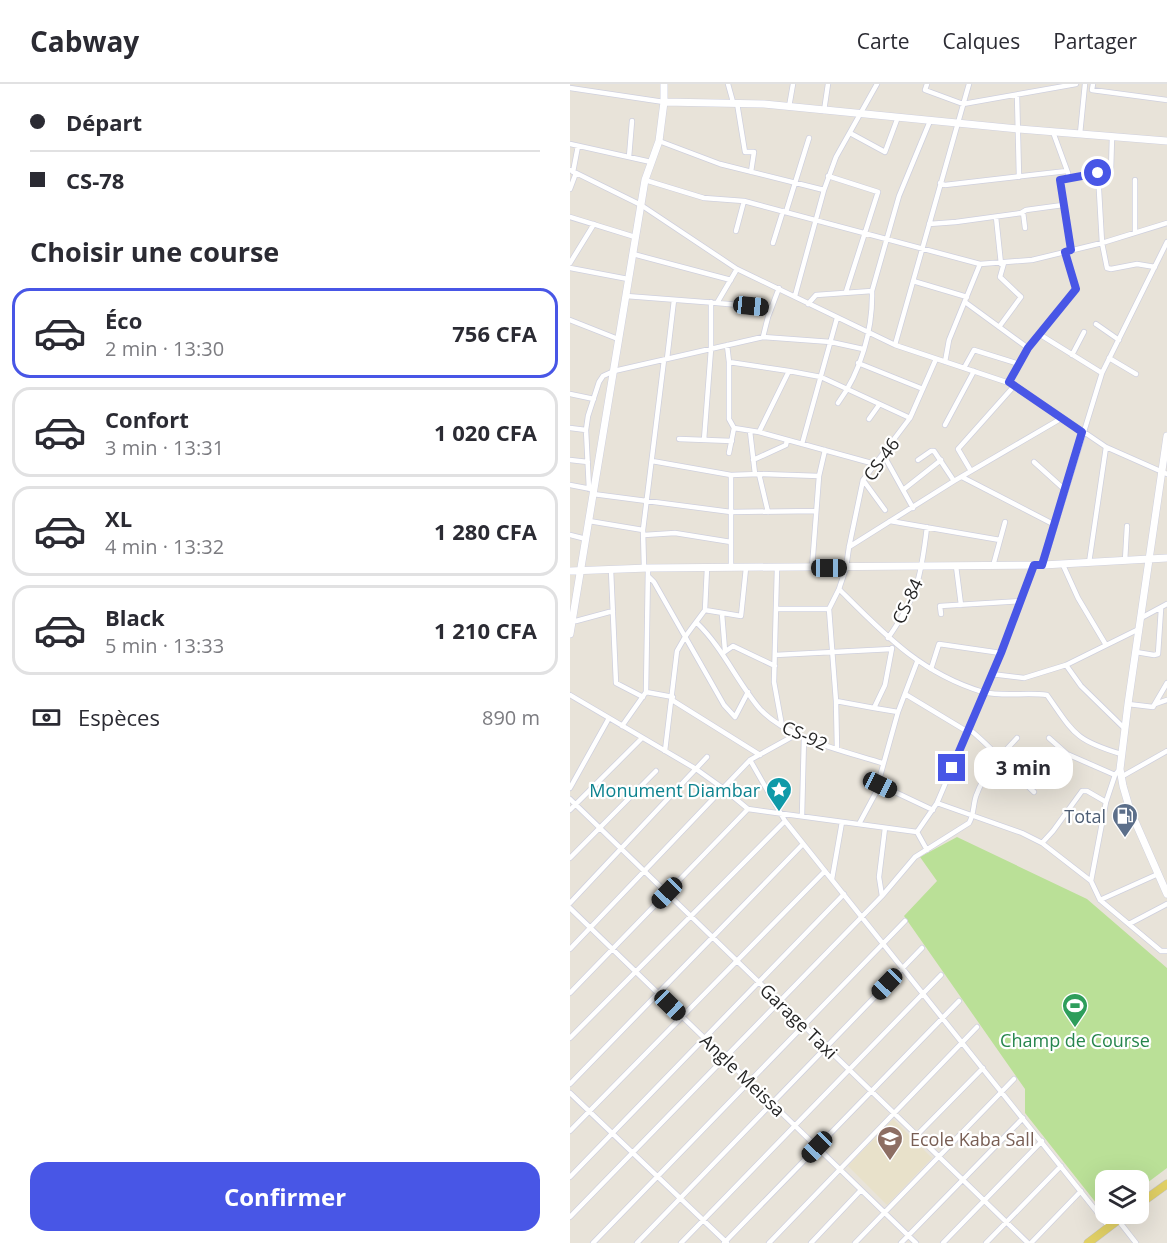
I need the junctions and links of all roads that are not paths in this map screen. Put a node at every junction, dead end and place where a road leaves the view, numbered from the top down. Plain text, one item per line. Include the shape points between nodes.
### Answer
1 (664, 84) edge
2 (728, 84) edge
3 (793, 84) edge
4 (828, 84) edge
5 (877, 84) edge
6 (927, 84) edge
7 (969, 84) edge
8 (1076, 84) edge
9 (1085, 84) edge
10 (1093, 84) edge
11 (578, 87) edge
12 (570, 88) edge
13 (1017, 95) junction
14 (1167, 100) edge
15 (664, 102) junction
16 (735, 103) junction
17 (963, 104) junction
18 (789, 107) junction
19 (824, 111) junction
20 (860, 114) junction
21 (898, 117) junction
22 (930, 120) junction
23 (632, 121) dead end
24 (957, 123) junction
25 (1019, 129) junction
26 (1053, 132) junction
27 (850, 133) junction
28 (1080, 134) junction
29 (1112, 136) junction
30 (809, 138) dead end
31 (659, 141) junction
32 (1167, 141) edge
33 (570, 144) edge
34 (578, 146) junction
35 (629, 157) junction
36 (651, 162) junction
37 (1067, 171) junction
38 (573, 172) edge
39 (752, 172) junction
40 (1098, 173) junction
41 (828, 176) junction
42 (1019, 177) junction
43 (1069, 178) junction
44 (645, 180) junction
45 (1135, 180) dead end
46 (794, 182) junction
47 (940, 183) junction
48 (570, 189) edge
49 (824, 190) junction
50 (744, 201) junction
51 (1063, 204) junction
52 (641, 205) junction
53 (784, 212) junction
54 (1023, 212) junction
55 (570, 217) edge
56 (996, 217) junction
57 (817, 220) junction
58 (1167, 223) edge
59 (594, 224) junction
60 (929, 224) junction
61 (1025, 228) dead end
62 (736, 231) dead end
63 (1135, 231) junction
64 (865, 233) junction
65 (635, 237) junction
66 (886, 238) junction
67 (1167, 242) edge
68 (773, 243) dead end
69 (1102, 243) junction
70 (922, 248) junction
71 (1068, 251) junction
72 (633, 254) junction
73 (570, 263) edge
74 (1002, 263) junction
75 (980, 264) junction
76 (1155, 267) junction
77 (570, 268) edge
78 (738, 269) junction
79 (628, 279) junction
80 (731, 280) junction
81 (913, 281) junction
82 (778, 288) junction
83 (872, 291) junction
84 (846, 292) junction
85 (626, 296) junction
86 (795, 297) junction
87 (966, 299) junction
88 (674, 300) junction
89 (714, 303) junction
90 (808, 304) junction
91 (771, 308) junction
92 (837, 318) junction
93 (570, 320) edge
94 (1096, 324) dead end
95 (999, 327) junction
96 (1084, 332) dead end
97 (868, 333) junction
98 (1039, 334) junction
99 (763, 337) junction
100 (618, 339) junction
101 (1119, 340) junction
102 (831, 342) junction
103 (727, 345) junction
104 (895, 345) junction
105 (1028, 348) junction
106 (711, 349) junction
107 (863, 349) junction
108 (1072, 355) junction
109 (1109, 358) junction
110 (665, 359) junction
111 (936, 359) junction
112 (729, 362) junction
113 (945, 362) junction
114 (858, 363) junction
115 (1019, 364) junction
116 (964, 368) junction
117 (614, 370) junction
118 (789, 371) junction
119 (974, 371) junction
120 (1102, 373) junction
121 (1136, 374) dead end
122 (821, 377) junction
123 (1009, 382) junction
124 (1015, 385) junction
125 (849, 388) junction
126 (923, 389) junction
127 (570, 394) edge
128 (594, 399) junction
129 (838, 403) dead end
130 (879, 405) junction
131 (910, 418) junction
132 (1062, 418) junction
133 (869, 419) dead end
134 (945, 424) dead end
135 (570, 428) edge
136 (734, 428) junction
137 (586, 430) junction
138 (750, 431) junction
139 (759, 432) junction
140 (1082, 432) junction
141 (1167, 436) edge
142 (679, 439) dead end
143 (704, 440) junction
144 (787, 440) junction
145 (732, 441) junction
146 (802, 444) junction
147 (1106, 447) junction
148 (825, 450) junction
149 (729, 453) dead end
150 (1166, 453) edge
151 (883, 454) junction
152 (570, 460) edge
153 (753, 460) junction
154 (918, 460) dead end
155 (941, 460) junction
156 (652, 461) junction
157 (588, 462) junction
158 (1034, 462) dead end
159 (875, 464) junction
160 (971, 471) junction
161 (1164, 473) edge
162 (757, 474) junction
163 (731, 475) junction
164 (819, 476) junction
165 (962, 477) junction
166 (863, 480) junction
167 (954, 481) junction
168 (570, 485) edge
169 (903, 490) junction
170 (1065, 490) junction
171 (592, 491) junction
172 (647, 502) junction
173 (913, 508) junction
174 (885, 510) dead end
175 (816, 511) junction
176 (731, 512) junction
177 (768, 512) junction
178 (589, 521) junction
179 (890, 521) junction
180 (1005, 522) dead end
181 (1055, 525) junction
182 (1127, 526) dead end
183 (927, 527) junction
184 (643, 532) junction
185 (570, 535) edge
186 (586, 539) junction
187 (1000, 540) junction
188 (731, 542) junction
189 (849, 547) junction
190 (1167, 558) edge
191 (1150, 559) junction
192 (1125, 561) junction
193 (1089, 563) junction
194 (1034, 565) junction
195 (1042, 565) junction
196 (1063, 565) junction
197 (956, 566) junction
198 (993, 566) junction
199 (922, 567) junction
200 (707, 568) junction
201 (731, 568) junction
202 (746, 568) junction
203 (777, 568) junction
204 (812, 568) junction
205 (846, 568) junction
206 (611, 570) junction
207 (570, 571) edge
208 (581, 571) junction
209 (647, 571) junction
210 (839, 589) junction
211 (1021, 601) junction
212 (1167, 604) edge
213 (961, 605) junction
214 (776, 609) junction
215 (829, 609) junction
216 (1161, 609) junction
217 (705, 610) junction
218 (613, 611) junction
219 (722, 614) junction
220 (941, 614) dead end
221 (1141, 618) junction
222 (571, 619) edge
223 (697, 623) junction
224 (1139, 629) junction
225 (570, 634) edge
226 (685, 637) junction
227 (888, 638) junction
228 (893, 642) junction
229 (1106, 645) junction
230 (892, 650) junction
231 (724, 652) junction
232 (1136, 652) junction
233 (832, 653) junction
234 (1001, 653) junction
235 (775, 655) junction
236 (917, 662) junction
237 (1066, 665) junction
238 (775, 666) junction
239 (931, 669) junction
240 (991, 674) junction
241 (1167, 683) edge
242 (748, 692) junction
243 (984, 692) junction
244 (905, 694) junction
245 (570, 695) edge
246 (644, 695) junction
247 (672, 698) junction
248 (1167, 700) edge
249 (836, 701) junction
250 (1128, 704) junction
251 (1155, 704) junction
252 (874, 708) junction
253 (898, 712) junction
254 (609, 718) junction
255 (622, 726) junction
256 (782, 726) junction
257 (1124, 729) junction
258 (968, 730) junction
259 (796, 734) junction
260 (804, 737) junction
261 (642, 738) junction
262 (1017, 738) dead end
263 (1049, 738) dead end
264 (837, 749) junction
265 (665, 751) junction
266 (1167, 751) edge
267 (1121, 754) junction
268 (760, 755) junction
269 (707, 757) dead end
270 (999, 757) junction
271 (750, 760) junction
272 (882, 763) junction
273 (696, 769) junction
274 (656, 771) dead end
275 (1119, 774) junction
276 (880, 783) junction
277 (570, 788) edge
278 (724, 789) junction
279 (1034, 792) dead end
280 (570, 799) edge
281 (1106, 802) junction
282 (575, 804) junction
283 (937, 804) junction
284 (748, 809) junction
285 (570, 810) edge
286 (933, 810) junction
287 (780, 814) junction
288 (802, 816) junction
289 (973, 817) junction
290 (785, 821) junction
291 (842, 822) junction
292 (859, 824) junction
293 (600, 828) junction
294 (885, 828) junction
295 (917, 832) junction
296 (1042, 843) junction
297 (803, 844) junction
298 (621, 849) junction
299 (927, 850) junction
300 (570, 858) edge
301 (825, 871) junction
302 (645, 872) junction
303 (1158, 874) junction
304 (832, 879) junction
305 (1091, 881) junction
306 (667, 893) junction
307 (844, 894) junction
308 (1167, 894) edge
309 (882, 896) junction
310 (1100, 900) junction
311 (570, 903) edge
312 (1167, 904) edge
313 (570, 908) edge
314 (690, 915) junction
315 (862, 917) junction
316 (905, 921) dead end
317 (1129, 924) junction
318 (591, 928) junction
319 (713, 937) junction
320 (884, 944) junction
321 (922, 948) dead end
322 (570, 949) edge
323 (613, 949) junction
324 (1167, 951) edge
325 (737, 960) junction
326 (903, 968) junction
327 (636, 972) junction
328 (941, 975) dead end
329 (759, 982) junction
330 (570, 993) edge
331 (658, 993) junction
332 (923, 993) junction
333 (959, 1001) dead end
334 (780, 1002) junction
335 (682, 1017) junction
336 (943, 1018) junction
337 (804, 1025) junction
338 (977, 1027) dead end
339 (570, 1038) edge
340 (705, 1038) junction
341 (963, 1043) junction
342 (826, 1047) junction
343 (725, 1058) junction
344 (983, 1068) junction
345 (849, 1069) junction
346 (1014, 1079) dead end
347 (750, 1082) junction
348 (570, 1084) edge
349 (872, 1091) junction
350 (1002, 1091) junction
351 (570, 1093) edge
352 (772, 1104) junction
353 (589, 1111) junction
354 (895, 1113) junction
355 (1023, 1118) junction
356 (795, 1126) junction
357 (570, 1131) edge
358 (612, 1133) junction
359 (917, 1135) junction
360 (1042, 1142) junction
361 (817, 1147) junction
362 (633, 1153) junction
363 (939, 1156) junction
364 (1061, 1166) junction
365 (840, 1170) junction
366 (657, 1176) junction
367 (570, 1177) edge
368 (963, 1180) junction
369 (1167, 1184) edge
370 (861, 1190) junction
371 (1081, 1191) junction
372 (1149, 1197) edge
373 (680, 1199) junction
374 (984, 1200) junction
375 (885, 1212) junction
376 (570, 1217) edge
377 (703, 1220) junction
378 (1006, 1222) junction
379 (1113, 1224) edge
380 (1121, 1224) edge
381 (1109, 1227) junction
382 (908, 1236) junction
383 (593, 1243) edge
384 (637, 1243) edge
385 (681, 1243) edge
386 (725, 1243) edge
387 (769, 1243) edge
388 (811, 1243) edge
389 (855, 1243) edge
390 (901, 1243) edge
391 (916, 1243) edge
392 (943, 1243) edge
393 (986, 1243) edge
394 (1029, 1243) edge
395 (1088, 1243) edge
396 (1136, 1243) edge

1 - 15 street
2 - 16 street
3 - 18 street
4 - 19 street
5 - 20 street
6 - 17 street via 925,90
7 - 17 street
8 - 13 street
9 - 28 street
10 - 14 street via 1092,90
11 - 12 street
11 - 15 street
13 - 17 street
13 - 25 street
15 - 16 street
15 - 31 street
16 - 18 street
16 - 39 street via 745,152 754,152
17 - 24 street
18 - 19 street
19 - 20 street
20 - 21 street
20 - 27 street
21 - 22 street
21 - 27 street via 885,152
22 - 24 street
22 - 66 street
23 - 35 street
24 - 25 street
24 - 47 street
25 - 26 street
25 - 42 street
26 - 28 street
26 - 37 street
27 - 41 street
28 - 29 street
29 - 32 street
29 - 40 street via 1110,171
30 - 46 street
31 - 36 street
31 - 39 street via 712,162
33 - 34 street
34 - 35 street
34 - 38 street
35 - 36 street
36 - 44 street
37 - 42 street
37 - 43 street
38 - 48 street
38 - 52 street
39 - 46 street
40 - 43 street
40 - 69 street
41 - 49 street
41 - 64 street via 878,192
42 - 47 street
43 - 51 street via 1060,180
44 - 50 street via 704,198
44 - 52 street
45 - 63 street
46 - 49 street
46 - 53 street
47 - 60 street
49 - 57 street
50 - 53 street
50 - 62 street
51 - 54 street
51 - 71 street
52 - 65 street
52 - 78 street
53 - 57 street
53 - 68 street
54 - 56 street
54 - 61 street
55 - 59 street
56 - 60 street
56 - 74 street
57 - 64 street
57 - 86 street
58 - 63 street
59 - 65 street
59 - 73 street
60 - 70 street
63 - 69 street
64 - 66 street
64 - 84 street
65 - 72 street
66 - 70 street
66 - 83 street
67 - 76 street
69 - 71 street
69 - 76 street via 1108,269 1137,264
70 - 75 street
70 - 81 street
71 - 74 street
71 - 98 street via 1076,289
72 - 79 street
72 - 80 street
74 - 75 street
74 - 95 street via 1000,277 1021,297
75 - 87 street
76 - 101 street
77 - 79 street
78 - 80 street
78 - 82 street
79 - 85 street
80 - 89 street
81 - 87 street
81 - 104 street
82 - 86 street
82 - 91 street
83 - 84 street
83 - 97 street
84 - 90 street via 814,296
85 - 88 street
85 - 100 street
86 - 90 street
87 - 95 street
87 - 113 street via 949,340
88 - 89 street
88 - 110 street
89 - 91 street
89 - 106 street
90 - 92 street
91 - 99 street
92 - 97 street
92 - 102 street
93 - 100 street
94 - 101 street
95 - 105 street
96 - 108 street
97 - 104 street
97 - 107 street
98 - 105 street
98 - 108 street
99 - 102 street
99 - 103 street
100 - 117 street
101 - 109 street
102 - 107 street
102 - 122 street
103 - 106 street
103 - 112 street
104 - 111 street
105 - 115 street
106 - 110 street
106 - 143 street
107 - 114 street
108 - 120 street
109 - 120 street
109 - 121 street
110 - 117 street
110 - 156 street
111 - 113 street
111 - 126 street, CS-46
112 - 118 street
112 - 136 street via 729,419
113 - 116 street
114 - 125 street
114 - 126 street
115 - 116 street via 974,350
115 - 123 street
116 - 119 street
117 - 128 street via 603,376
117 - 171 street
118 - 122 street
118 - 139 street
119 - 123 street
119 - 134 street
120 - 140 street
122 - 125 street
122 - 146 street
123 - 124 street
124 - 132 street
124 - 160 street via 958,449
125 - 129 street
125 - 130 street
126 - 131 street, CS-46
127 - 128 street
128 - 137 street
130 - 131 street
130 - 133 street
131 - 151 street, CS-46
132 - 140 street
132 - 160 street
135 - 137 street
136 - 138 street
136 - 145 street
137 - 157 street
138 - 139 street
138 - 153 street
139 - 144 street
140 - 147 street
140 - 170 street
141 - 150 street
142 - 143 street
143 - 145 street
144 - 146 street
144 - 153 street via 786,445
145 - 149 street
146 - 148 street
147 - 161 street
147 - 193 street
148 - 159 street
148 - 164 street
150 - 161 street
151 - 159 street, CS-46
151 - 169 street
152 - 157 street
153 - 162 street
154 - 155 street via 931,451
155 - 167 street
155 - 169 street
156 - 163 street
156 - 172 street
157 - 171 street
158 - 170 street
159 - 166 street, CS-46
160 - 165 street
161 - 191 street
162 - 163 street
162 - 164 street
162 - 177 street
163 - 176 street
164 - 175 street
165 - 167 street
165 - 181 street
166 - 174 street
166 - 189 street, CS-46
167 - 173 street
168 - 171 street
169 - 173 street
170 - 181 street
171 - 172 street
171 - 178 street
172 - 176 street
172 - 184 street
173 - 179 street
175 - 177 street
175 - 204 street
176 - 177 street
176 - 188 street
178 - 184 street
178 - 186 street
179 - 183 street
179 - 189 street
180 - 187 street
181 - 195 street
182 - 192 street
183 - 187 street
183 - 199 street, CS-84
184 - 188 street
184 - 209 street
185 - 186 street
186 - 208 street
187 - 198 street
188 - 201 street
189 - 205 street, CS-46
190 - 191 street
191 - 192 street
191 - 221 street
192 - 193 street
193 - 196 street
194 - 195 street
194 - 198 street
194 - 211 street
195 - 196 street
196 - 229 street
197 - 198 street
197 - 199 street
197 - 213 street
199 - 205 street
199 - 227 street, CS-84 via 907,611
200 - 201 street
200 - 209 street
200 - 217 street
201 - 202 street
202 - 203 street
202 - 219 street via 741,616
203 - 204 street
203 - 214 street
204 - 205 street
205 - 210 street, CS-46
206 - 208 street
206 - 209 street
206 - 218 street
207 - 208 street
208 - 222 street
209 - 226 street
209 - 246 street
210 - 215 street, CS-46
210 - 227 street
211 - 213 street
211 - 234 street
212 - 216 street
213 - 220 street via 940,606
214 - 215 street
214 - 235 street
215 - 233 street
216 - 221 street
216 - 232 street via 1158,654
217 - 219 street
217 - 223 street
218 - 222 street
218 - 246 street via 616,683
219 - 231 street
221 - 224 street
222 - 225 street
223 - 226 street
223 - 231 street, CS-92
224 - 229 street
224 - 232 street
226 - 242 street via 735,717
226 - 247 street via 677,651
227 - 228 street
228 - 230 street
228 - 236 street
229 - 237 street
230 - 233 street
230 - 252 street via 885,685
231 - 238 street via 733,646
231 - 242 street, CS-92
232 - 250 street
233 - 235 street
233 - 249 street
234 - 239 street via 939,644
234 - 240 street
235 - 238 street
236 - 239 street
236 - 244 street
237 - 240 street via 1024,678
237 - 257 street
238 - 256 street via 775,693
239 - 243 street
240 - 243 street
241 - 251 street
242 - 256 street, CS-92 via 762,711
243 - 258 street
243 - 267 street via 1047,695 1076,734
244 - 253 street
244 - 258 street
245 - 254 street
246 - 247 street
246 - 255 street
247 - 265 street
247 - 268 street
248 - 251 street
249 - 252 street
249 - 264 street
250 - 251 street
250 - 257 street
252 - 253 street
253 - 272 street
254 - 255 street
254 - 277 street
255 - 261 street
256 - 259 street, CS-92
257 - 267 street
258 - 270 street
258 - 283 street
259 - 260 street, CS-92
259 - 268 street
260 - 264 street, CS-92
260 - 288 street
261 - 265 street
261 - 282 street
262 - 270 street
263 - 275 street via 1067,754
264 - 272 street, CS-92
265 - 273 street
266 - 275 street
267 - 275 street
268 - 271 street
269 - 273 street
270 - 279 street
270 - 289 street via 976,795
271 - 278 street
271 - 287 street
272 - 276 street
273 - 278 street
273 - 298 street
274 - 293 street
275 - 281 street
275 - 303 street
276 - 286 street
276 - 292 street
278 - 284 street
278 - 302 street
280 - 282 street, Garage Taxi
281 - 296 street via 1082,791
281 - 305 street
282 - 285 street
282 - 293 street, Garage Taxi
283 - 286 street
283 - 289 street
284 - 287 street
284 - 306 street
286 - 295 street
287 - 288 street
287 - 290 street
288 - 291 street
289 - 296 street
289 - 299 street via 963,829
290 - 297 street
290 - 314 street
291 - 292 street
291 - 304 street
292 - 294 street
293 - 298 street, Garage Taxi
293 - 300 street
294 - 295 street
294 - 309 street via 879,877
295 - 299 street
296 - 305 street
297 - 301 street
297 - 319 street
298 - 302 street, Garage Taxi
298 - 311 street
299 - 309 street via 915,857
301 - 304 street
301 - 325 street
302 - 306 street, Garage Taxi
302 - 318 street
303 - 308 street
303 - 310 street
304 - 307 street
305 - 310 street
306 - 314 street, Garage Taxi
306 - 323 street
307 - 315 street
307 - 329 street
309 - 315 street
310 - 317 street
312 - 317 street
313 - 318 street, Angle Meissa
314 - 319 street, Garage Taxi
314 - 327 street
315 - 320 street
315 - 334 street
316 - 320 street
317 - 324 street via 1161,951
318 - 322 street
318 - 323 street, Angle Meissa
319 - 325 street, Garage Taxi
319 - 331 street
320 - 326 street
320 - 337 street
321 - 326 street
323 - 327 street, Angle Meissa
323 - 330 street
325 - 329 street, Garage Taxi
325 - 335 street
326 - 332 street
326 - 342 street
327 - 331 street, Angle Meissa
327 - 339 street
328 - 332 street
329 - 334 street, Garage Taxi
329 - 340 street
331 - 335 street, Angle Meissa
331 - 348 street
332 - 336 street
332 - 345 street
333 - 336 street
334 - 337 street, Garage Taxi
334 - 343 street
335 - 340 street, Angle Meissa
335 - 353 street
336 - 341 street
336 - 349 street
337 - 342 street, Garage Taxi
337 - 347 street
338 - 341 street
340 - 343 street, Angle Meissa
340 - 358 street
341 - 344 street
341 - 354 street
342 - 345 street, Garage Taxi
342 - 352 street
343 - 347 street, Angle Meissa
343 - 362 street
344 - 350 street
344 - 359 street
345 - 349 street, Garage Taxi
345 - 356 street
346 - 350 street
347 - 352 street, Angle Meissa
347 - 366 street
349 - 354 street, Garage Taxi
349 - 361 street
350 - 355 street
350 - 363 street
351 - 353 street
352 - 356 street, Angle Meissa
352 - 373 street
353 - 357 street
353 - 358 street
354 - 359 street, Garage Taxi
354 - 365 street
355 - 360 street
355 - 368 street
356 - 361 street, Angle Meissa
356 - 377 street
358 - 362 street
358 - 367 street
359 - 363 street, Garage Taxi
360 - 364 street
360 - 374 street
361 - 365 street, Angle Meissa
361 - 386 street
362 - 366 street
362 - 376 street
363 - 368 street, Garage Taxi
363 - 375 street
364 - 371 street
364 - 378 street
365 - 370 street, Angle Meissa
365 - 387 street
366 - 373 street
366 - 383 street
368 - 374 street, Garage Taxi
368 - 382 street
369 - 372 main road
370 - 375 street, Angle Meissa
370 - 388 street
371 - 381 street
371 - 394 street
373 - 377 street
373 - 384 street
374 - 378 street, Garage Taxi
374 - 392 street
375 - 382 street, Angle Meissa
375 - 389 street
377 - 385 street
377 - 386 street
378 - 393 street
378 - 394 street, Garage Taxi
379 - 381 main road
380 - 396 street
381 - 395 main road
382 - 390 street
382 - 391 street, Angle Meissa

